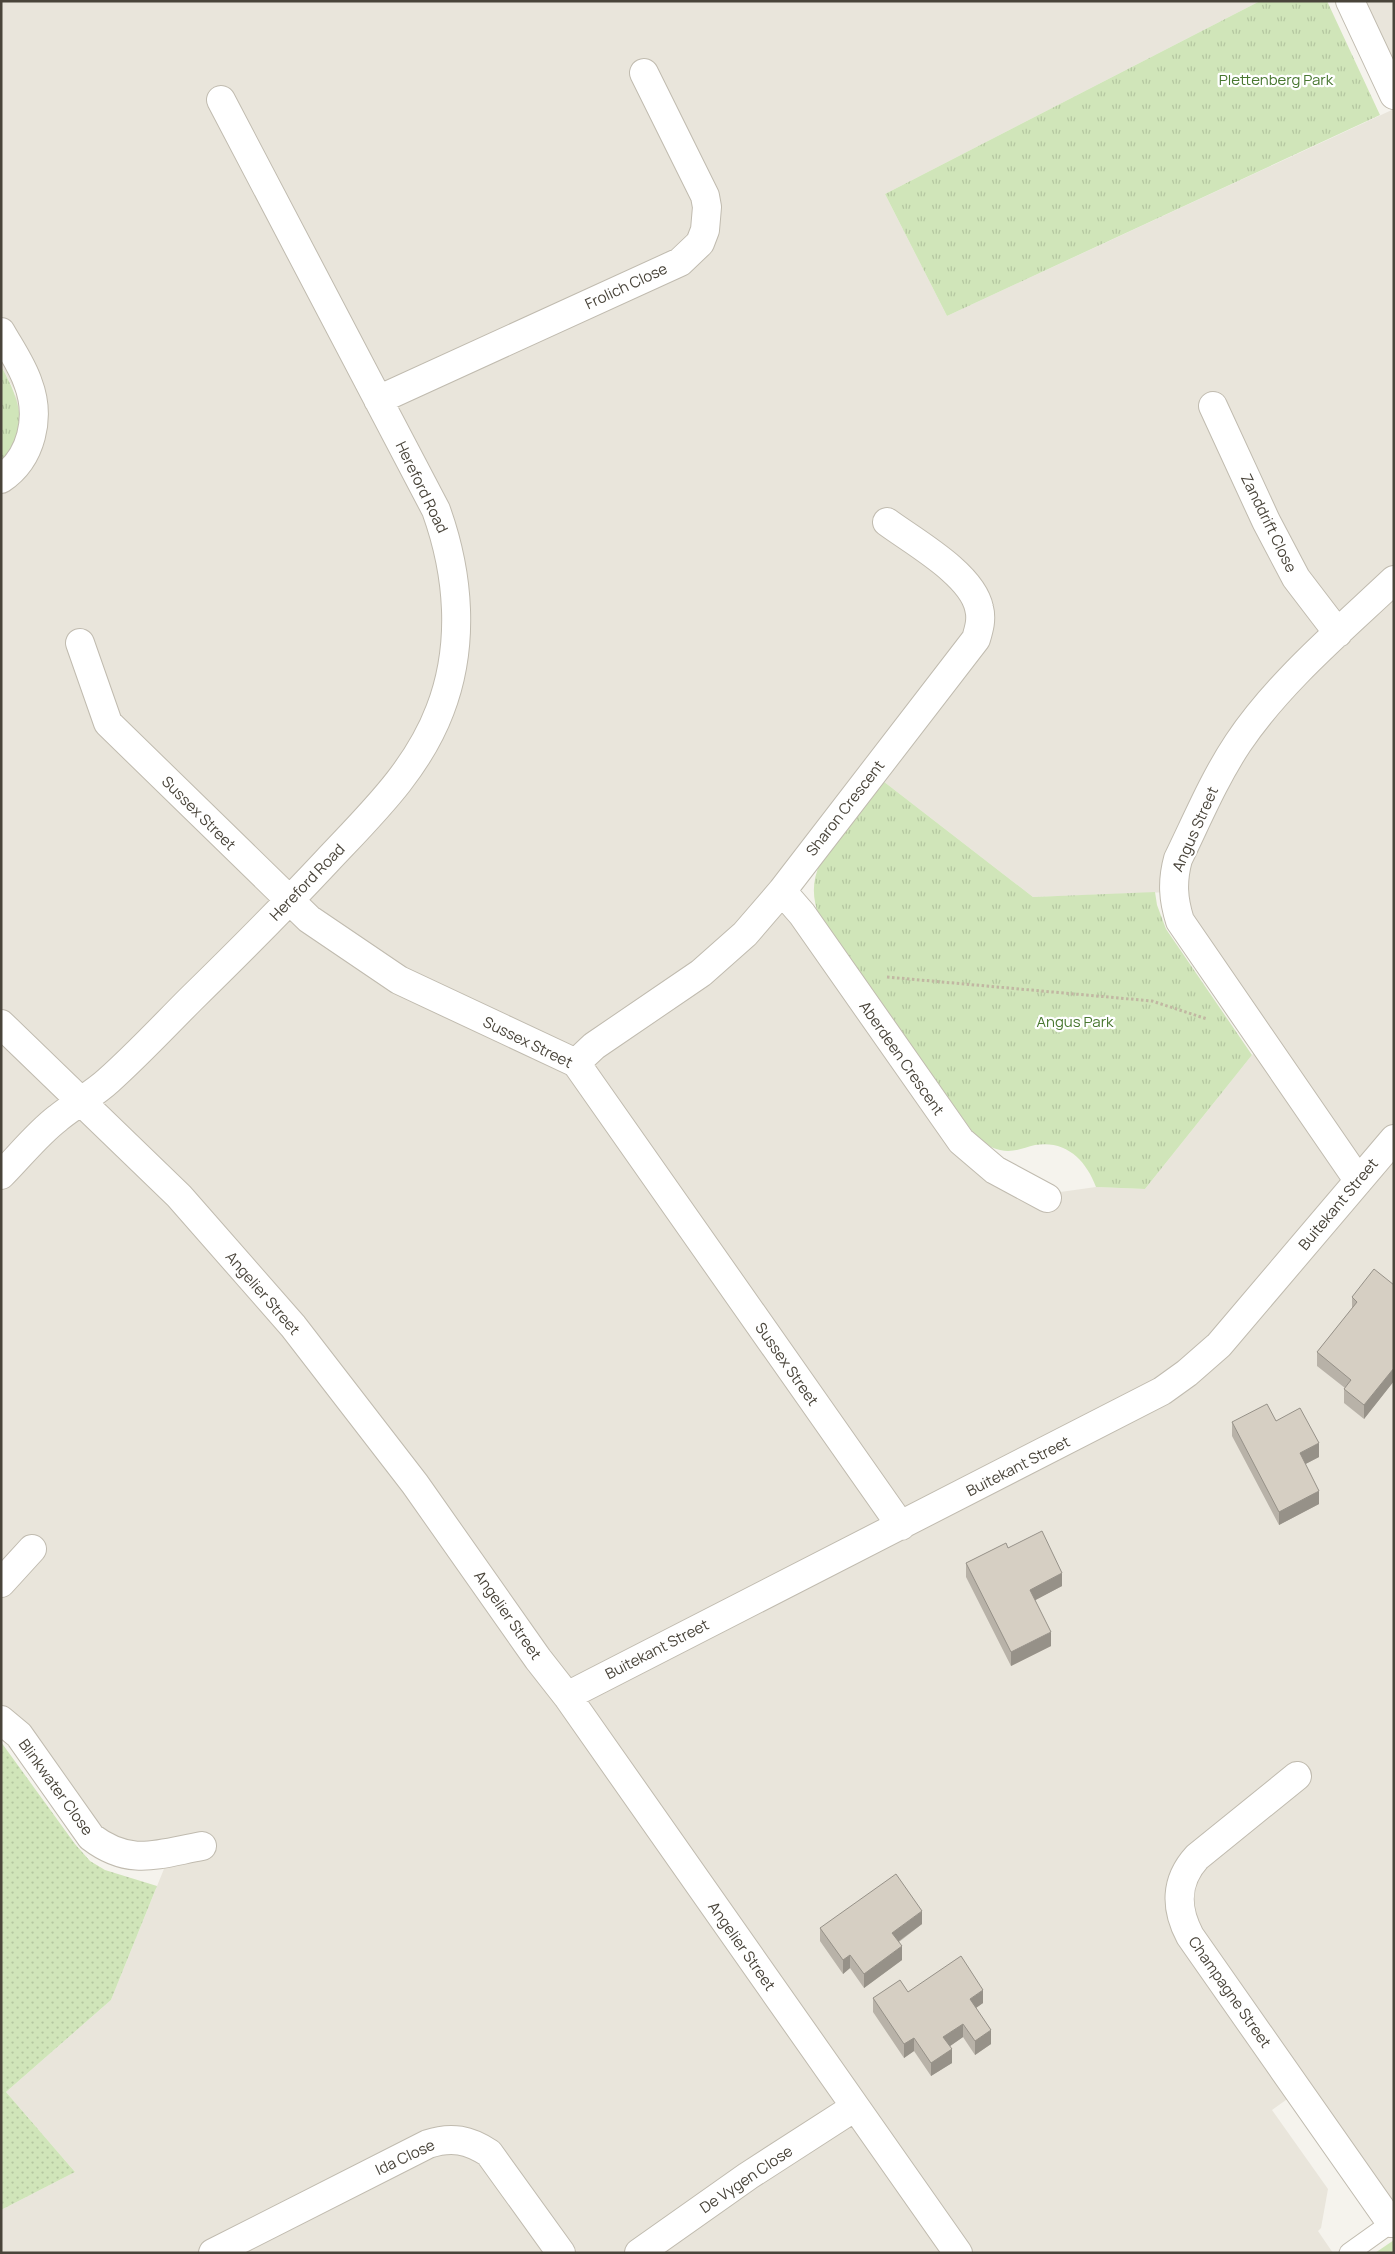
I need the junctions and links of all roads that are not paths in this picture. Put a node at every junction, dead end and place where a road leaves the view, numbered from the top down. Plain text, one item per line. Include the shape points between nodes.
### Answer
1 (1350, 1) edge
2 (644, 72) dead end
3 (1394, 95) edge
4 (221, 100) dead end
5 (1, 332) edge
6 (378, 400) junction
7 (1213, 406) dead end
8 (1, 479) edge
9 (887, 522) dead end
10 (1394, 580) edge
11 (1338, 633) junction
12 (80, 643) dead end
13 (782, 891) junction
14 (289, 901) junction
15 (1, 1024) edge
16 (576, 1063) junction
17 (80, 1102) junction
18 (1394, 1139) edge
19 (1, 1175) edge
20 (1358, 1180) junction
21 (1047, 1198) dead end
22 (901, 1526) junction
23 (32, 1549) dead end
24 (1, 1583) edge
25 (567, 1696) junction
26 (1, 1720) edge
27 (1296, 1776) dead end
28 (202, 1846) dead end
29 (855, 2107) junction
30 (1392, 2222) edge
31 (213, 2253) edge
32 (561, 2253) edge
33 (639, 2253) edge
34 (958, 2253) edge
35 (1349, 2253) edge

1 - 3 street
2 - 6 street, Frolich Close via 705,196 707,219 700,243 680,262
4 - 6 street, Hereford Road
5 - 8 street via 28,382 34,402 34,422 30,442 21,459
6 - 14 street, Hereford Road via 436,510 446,538 456,595 454,653 440,710 408,771 387,798
7 - 11 street, Zanddrift Close via 1296,578
9 - 13 street, Sharon Crescent via 953,570 974,594 980,623 976,639
10 - 11 street, Angus Street
11 - 20 street, Angus Street via 1277,694 1226,761 1178,859 1173,892 1180,921
12 - 14 street, Sussex Street via 108,723
13 - 16 street, Sharon Crescent via 744,934 701,972 594,1046
13 - 21 street, Aberdeen Crescent via 961,1141 994,1170
14 - 16 street, Sussex Street via 324,930 399,980
14 - 17 street, Hereford Road via 108,1081
15 - 17 street, Angelier Street
16 - 22 street, Sussex Street
17 - 19 street, Hereford Road via 57,1119
17 - 25 street, Angelier Street via 179,1196 293,1326 415,1484
18 - 20 street, Buitekant Street
20 - 22 street, Buitekant Street via 1219,1345 1187,1373 1134,1407
22 - 25 street, Buitekant Street
23 - 24 street
25 - 29 street, Angelier Street
26 - 28 street, Blinkwater Close via 19,1735 92,1837 106,1848 122,1855 145,1857
27 - 30 street, Champagne Street via 1187,1868 1181,1881 1179,1909 1190,1936
29 - 33 street, De Vygen Close via 748,2176
29 - 34 street, Angelier Street
30 - 35 lane
31 - 32 street, Ida Close via 428,2144 452,2139 478,2145 490,2153

